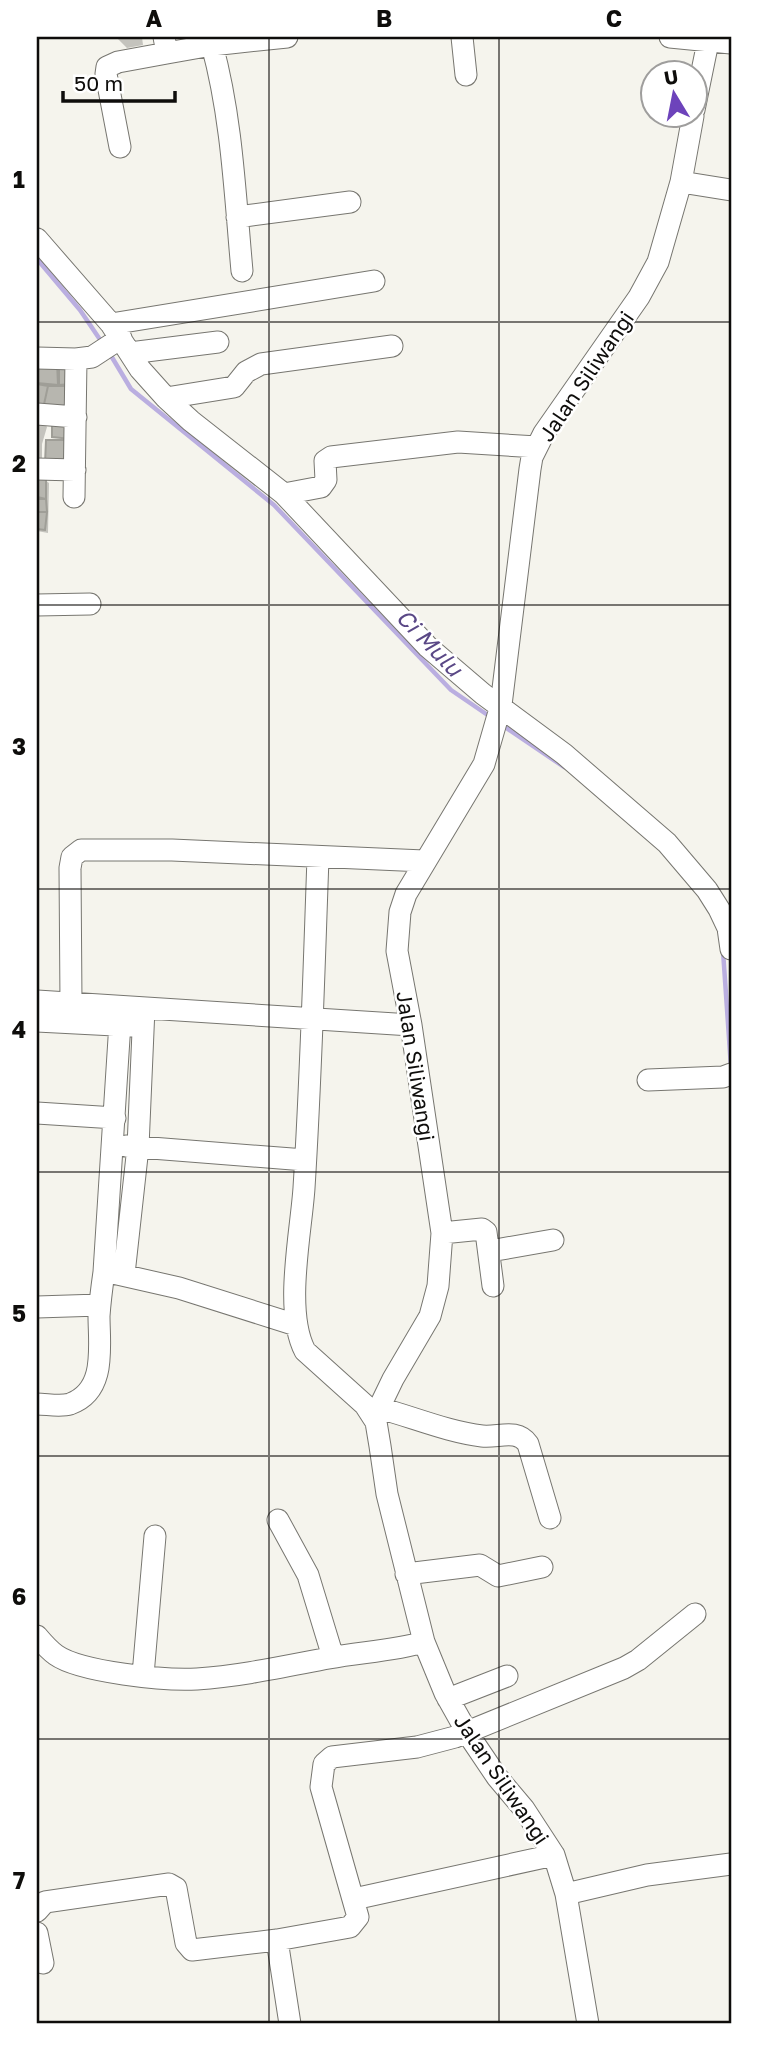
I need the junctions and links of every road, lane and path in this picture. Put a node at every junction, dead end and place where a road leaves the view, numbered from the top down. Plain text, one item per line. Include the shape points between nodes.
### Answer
1 (288, 37) edge
2 (462, 37) edge
3 (670, 37) edge
4 (708, 39) edge
5 (731, 43) edge
6 (165, 45) edge
7 (212, 45) junction
8 (704, 60) edge
9 (466, 75) dead end
10 (691, 130) edge
11 (120, 147) dead end
12 (681, 182) junction
13 (731, 190) edge
14 (350, 202) dead end
15 (237, 217) junction
16 (37, 239) edge
17 (242, 271) dead end
18 (374, 281) dead end
19 (119, 340) junction
20 (218, 342) dead end
21 (392, 346) dead end
22 (37, 358) edge
23 (84, 358) junction
24 (166, 398) junction
25 (37, 414) edge
26 (76, 416) junction
27 (537, 447) junction
28 (37, 469) edge
29 (75, 470) junction
30 (284, 494) junction
31 (74, 496) dead end
32 (90, 604) dead end
33 (37, 605) edge
34 (501, 705) junction
35 (318, 858) junction
36 (424, 861) junction
37 (731, 949) edge
38 (37, 1001) edge
39 (71, 1003) junction
40 (121, 1016) junction
41 (144, 1017) junction
42 (313, 1020) junction
43 (37, 1021) edge
44 (411, 1025) junction
45 (727, 1076) edge
46 (648, 1080) dead end
47 (37, 1113) edge
48 (115, 1118) junction
49 (113, 1145) junction
50 (138, 1147) junction
51 (305, 1160) junction
52 (442, 1233) junction
53 (553, 1240) dead end
54 (490, 1251) junction
55 (114, 1273) junction
56 (493, 1286) dead end
57 (100, 1305) junction
58 (37, 1307) edge
59 (296, 1325) junction
60 (37, 1404) edge
61 (378, 1415) junction
62 (550, 1517) dead end
63 (278, 1520) dead end
64 (155, 1536) dead end
65 (542, 1567) dead end
66 (407, 1574) junction
67 (695, 1614) dead end
68 (38, 1638) edge
69 (424, 1642) junction
70 (333, 1657) junction
71 (143, 1675) junction
72 (508, 1676) dead end
73 (449, 1699) junction
74 (468, 1734) junction
75 (554, 1855) junction
76 (731, 1864) edge
77 (566, 1894) junction
78 (354, 1899) junction
79 (37, 1910) edge
80 (37, 1933) edge
81 (278, 1940) junction
82 (43, 1963) dead end
83 (290, 2024) edge
84 (588, 2024) edge

1 - 7 street
2 - 9 street
3 - 4 street
4 - 5 street
4 - 8 street
6 - 7 street
6 - 11 street via 107,67
7 - 15 street via 222,81
10 - 12 street, Jalan Siliwangi
12 - 13 street
12 - 27 street, Jalan Siliwangi via 649,281
14 - 15 street
15 - 17 street
16 - 19 street
18 - 19 street
19 - 20 street
19 - 23 street
19 - 24 street
21 - 24 street via 261,364 246,372 234,387
22 - 23 street
23 - 26 street
24 - 30 street
25 - 26 street
26 - 29 street
27 - 30 street via 443,442 331,457 325,461 326,480 320,487
27 - 34 street, Jalan Siliwangi via 522,523
28 - 29 street
29 - 31 street
30 - 34 street via 428,647
32 - 33 street
34 - 36 street, Jalan Siliwangi via 484,764
34 - 37 street via 667,843 719,909
35 - 36 street
35 - 39 street via 172,850 75,852 70,868
35 - 42 street
36 - 44 street, Jalan Siliwangi via 406,894 398,932 399,970
38 - 39 street
39 - 40 street
40 - 41 street
40 - 43 street
40 - 48 street
41 - 42 street
41 - 50 street
42 - 44 street
42 - 51 street
44 - 52 street, Jalan Siliwangi
45 - 46 street
47 - 48 street
48 - 49 street
49 - 50 street
49 - 55 street
50 - 51 street
50 - 55 street
51 - 59 street
52 - 54 street via 482,1229 488,1234
52 - 61 street, Jalan Siliwangi via 438,1286 429,1316
53 - 54 street
54 - 56 street
55 - 57 street
55 - 59 street
57 - 58 street
57 - 60 street via 100,1364 90,1390 69,1404
59 - 61 street via 304,1351
61 - 62 street via 481,1436 522,1437
61 - 66 street, Jalan Siliwangi via 387,1494
63 - 70 street via 308,1575
64 - 71 street
65 - 66 street via 498,1576 480,1565
66 - 69 street, Jalan Siliwangi
67 - 74 street via 624,1668
68 - 71 street via 57,1656 90,1668
69 - 70 street via 397,1650
69 - 73 street, Jalan Siliwangi
70 - 71 street via 194,1679
72 - 73 street
73 - 74 street, Jalan Siliwangi
74 - 75 street, Jalan Siliwangi
74 - 78 street via 417,1747 332,1757 324,1764 321,1787
75 - 77 street, Jalan Siliwangi
75 - 78 street
76 - 77 street via 647,1875
77 - 84 street, Jalan Siliwangi
78 - 81 street via 358,1917 350,1927
79 - 81 street via 45,1902 169,1884 176,1888 186,1942 192,1950
80 - 82 street
81 - 83 street

